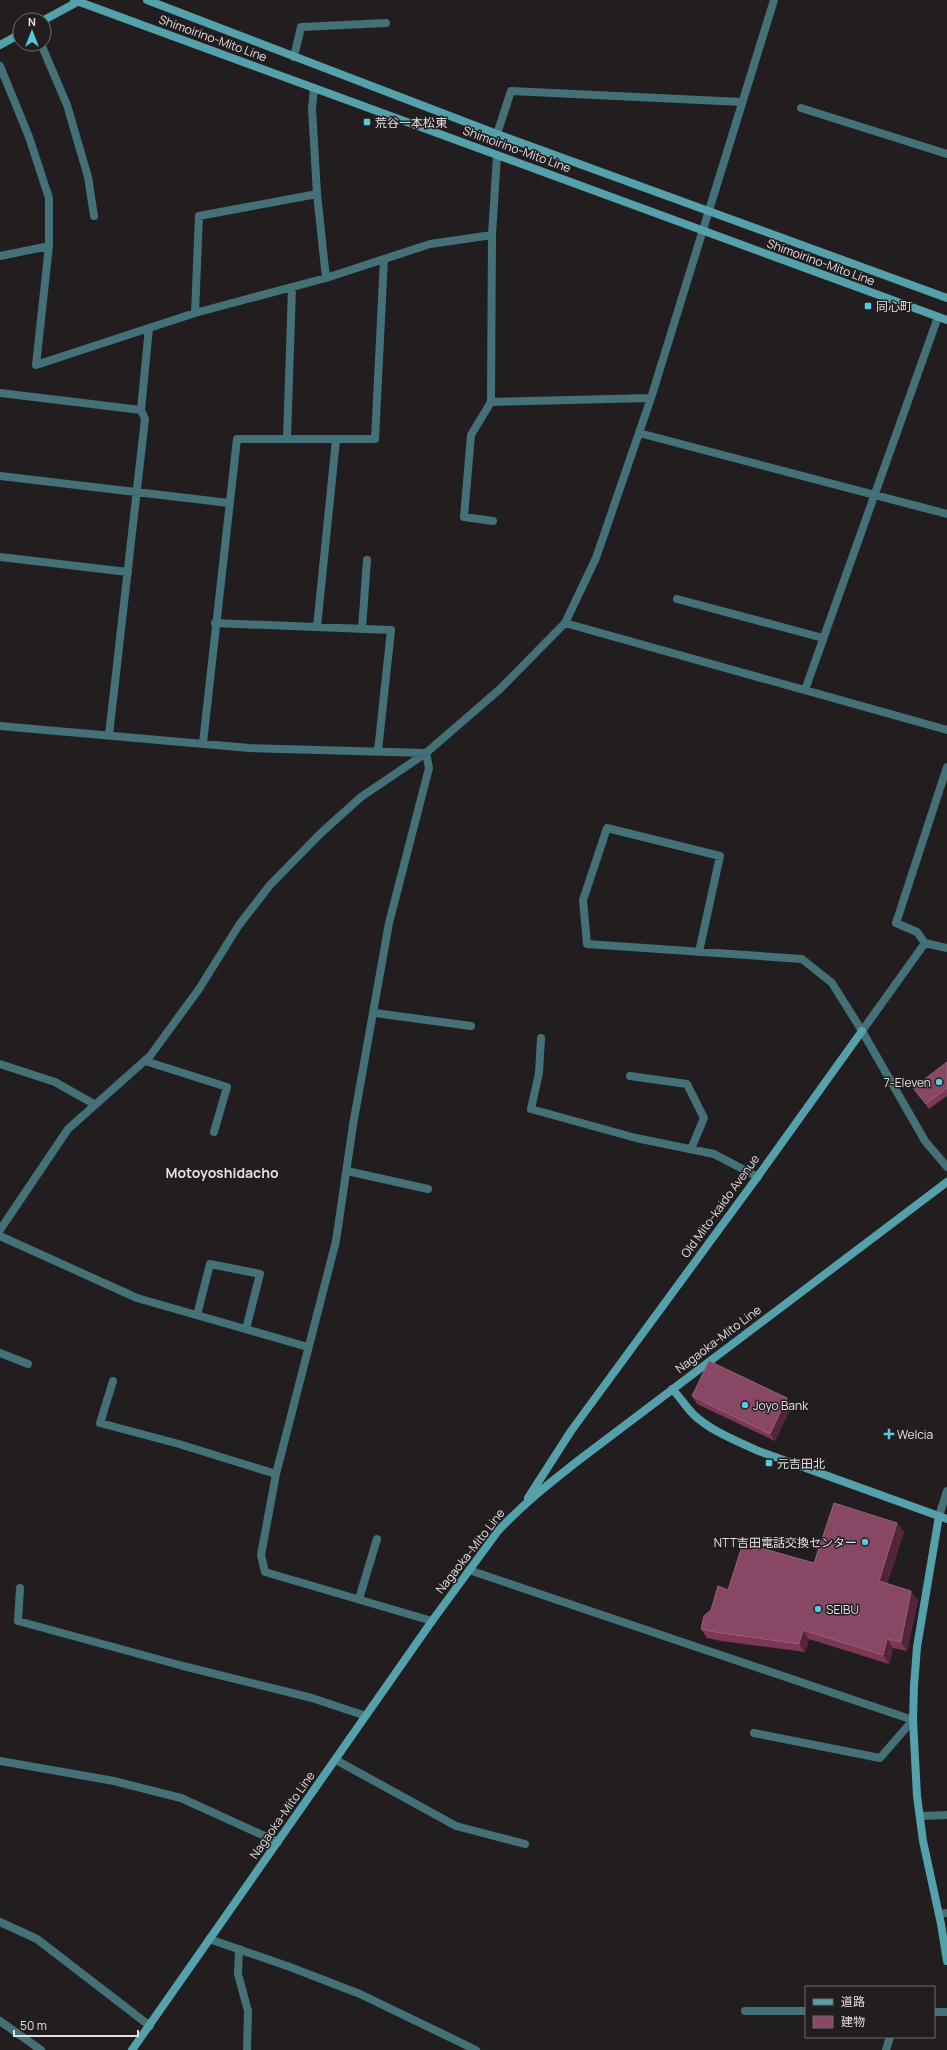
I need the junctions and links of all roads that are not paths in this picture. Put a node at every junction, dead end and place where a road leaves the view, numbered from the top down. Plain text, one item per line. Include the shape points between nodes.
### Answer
1 (146, 0) edge
2 (774, 0) edge
3 (78, 1) edge
4 (52, 16) edge
5 (386, 22) dead end
6 (12, 38) edge
7 (0, 45) edge
8 (44, 52) edge
9 (294, 57) junction
10 (0, 66) edge
11 (314, 88) junction
12 (742, 102) junction
13 (801, 108) dead end
14 (497, 134) junction
15 (947, 154) edge
16 (497, 155) junction
17 (317, 194) junction
18 (708, 211) junction
19 (94, 216) dead end
20 (702, 232) junction
21 (492, 235) junction
22 (49, 246) junction
23 (0, 256) edge
24 (384, 259) junction
25 (326, 278) junction
26 (292, 288) junction
27 (947, 298) edge
28 (195, 313) junction
29 (938, 317) junction
30 (947, 320) edge
31 (149, 328) junction
32 (0, 394) edge
33 (651, 398) junction
34 (491, 402) junction
35 (141, 410) junction
36 (639, 433) junction
37 (287, 439) junction
38 (336, 440) junction
39 (0, 476) edge
40 (137, 493) junction
41 (874, 495) junction
42 (229, 503) junction
43 (947, 514) edge
44 (493, 521) dead end
45 (0, 558) edge
46 (367, 560) dead end
47 (128, 572) junction
48 (677, 599) dead end
49 (216, 623) junction
50 (565, 623) junction
51 (317, 627) junction
52 (362, 629) junction
53 (824, 638) junction
54 (805, 690) junction
55 (0, 726) edge
56 (947, 730) edge
57 (109, 735) junction
58 (203, 743) junction
59 (378, 750) junction
60 (426, 753) junction
61 (947, 767) edge
62 (925, 943) junction
63 (947, 948) edge
64 (698, 952) junction
65 (375, 1012) junction
66 (471, 1026) dead end
67 (862, 1031) junction
68 (541, 1038) dead end
69 (145, 1060) junction
70 (0, 1064) edge
71 (630, 1076) dead end
72 (94, 1104) junction
73 (214, 1132) dead end
74 (691, 1149) junction
75 (947, 1167) edge
76 (347, 1171) junction
77 (758, 1177) junction
78 (947, 1182) edge
79 (428, 1189) dead end
80 (1, 1224) edge
81 (0, 1236) edge
82 (197, 1315) junction
83 (246, 1329) junction
84 (308, 1347) junction
85 (0, 1353) edge
86 (28, 1364) dead end
87 (112, 1382) dead end
88 (672, 1389) junction
89 (276, 1474) junction
90 (947, 1491) edge
91 (525, 1504) junction
92 (943, 1517) edge
93 (377, 1540) dead end
94 (469, 1570) junction
95 (20, 1588) dead end
96 (359, 1599) junction
97 (432, 1621) junction
98 (366, 1716) junction
99 (913, 1720) junction
100 (754, 1733) dead end
101 (336, 1760) junction
102 (0, 1761) edge
103 (947, 1815) edge
104 (920, 1816) junction
105 (278, 1842) junction
106 (526, 1844) dead end
107 (943, 1913) edge
108 (0, 1922) edge
109 (209, 1939) junction
110 (239, 1949) junction
111 (947, 1961) edge
112 (745, 2011) dead end
113 (805, 2011) edge
114 (935, 2012) edge
115 (947, 2012) edge
116 (0, 2021) edge
117 (150, 2026) junction
118 (890, 2038) edge
119 (41, 2050) edge
120 (132, 2050) edge
121 (247, 2050) edge
122 (476, 2050) edge
123 (886, 2050) edge

1 - 9 main road, Shimoirino-Mito Line
2 - 12 street
3 - 4 main road, Shimoirino-Mito Line
3 - 11 main road, Shimoirino-Mito Line
5 - 9 street via 301,27
6 - 7 main road
8 - 19 street via 67,104 88,177
9 - 14 main road, Shimoirino-Mito Line
10 - 22 street via 50,198
11 - 16 main road, Shimoirino-Mito Line
11 - 17 street via 312,109
12 - 14 street via 511,91
12 - 18 street
13 - 15 street
14 - 18 main road, Shimoirino-Mito Line
16 - 20 main road, Shimoirino-Mito Line
16 - 21 street
17 - 25 street
17 - 28 street via 199,216
18 - 20 street
18 - 27 main road, Shimoirino-Mito Line
20 - 29 main road, Shimoirino-Mito Line
20 - 33 street
21 - 24 street via 430,244
21 - 34 street
22 - 23 street
22 - 31 street via 36,365
24 - 25 street
24 - 38 street via 375,439
25 - 26 street
26 - 28 street
26 - 37 street
28 - 31 street
29 - 30 main road, Shimoirino-Mito Line
29 - 41 street
31 - 35 street
32 - 35 street
33 - 34 street
33 - 36 street
34 - 44 street via 471,435 464,517
35 - 40 street via 145,419
36 - 41 street
36 - 50 street via 596,558
37 - 38 street
37 - 42 street via 237,439
38 - 51 street
39 - 40 street
40 - 42 street
40 - 47 street
41 - 43 street
41 - 53 street
42 - 49 street
45 - 47 street
46 - 52 street
47 - 57 street
48 - 53 street
49 - 51 street
49 - 58 street
50 - 54 street
50 - 60 street via 500,689
51 - 52 street
52 - 59 street via 390,630
53 - 54 street
54 - 56 street
55 - 57 street
57 - 58 street
58 - 59 street via 249,748
59 - 60 street
60 - 65 street via 429,768 389,923
60 - 69 street via 361,797 270,885 239,925 199,989
61 - 62 street via 896,923 917,932
62 - 63 street
62 - 67 street, Old Mito-kaido Avenue
64 - 64 street via 587,944 583,900 607,828 720,856
64 - 67 street via 802,959 832,983
65 - 66 street
65 - 76 street
67 - 75 street via 925,1141
67 - 77 main road, Old Mito-kaido Avenue
68 - 74 street via 539,1073 531,1109 636,1138
69 - 72 street
69 - 73 street via 227,1087
70 - 72 street via 55,1082
71 - 74 street via 687,1084 704,1118
72 - 80 street via 68,1129
74 - 77 street via 714,1154
76 - 79 street
76 - 84 street via 336,1241
77 - 91 main road, Old Mito-kaido Avenue via 576,1424
78 - 88 main road, Nagaoka-Mito Line
81 - 82 street via 137,1298
82 - 83 street
82 - 83 street via 210,1264 260,1274
83 - 84 street
84 - 89 street
85 - 86 street
87 - 89 street via 100,1423
88 - 91 main road, Nagaoka-Mito Line
88 - 92 main road via 707,1425 756,1450
89 - 96 street via 261,1555 265,1572
90 - 92 street
91 - 94 main road, Nagaoka-Mito Line via 498,1531
92 - 99 main road via 917,1647
93 - 96 street
94 - 97 main road, Nagaoka-Mito Line
94 - 99 street
95 - 98 street via 18,1621 312,1698
96 - 97 street
97 - 98 main road, Nagaoka-Mito Line
98 - 101 main road, Nagaoka-Mito Line
99 - 100 street via 880,1758
99 - 104 main road
101 - 105 main road, Nagaoka-Mito Line
101 - 106 street via 456,1826
102 - 105 street via 114,1781 181,1798
103 - 104 street
104 - 107 main road via 923,1841
105 - 109 main road, Nagaoka-Mito Line
107 - 111 main road
108 - 117 street via 37,1939
109 - 110 street
109 - 117 main road, Nagaoka-Mito Line
110 - 121 street via 238,1974 248,2011
110 - 122 street via 360,1994
112 - 113 street
114 - 115 street
116 - 119 street
117 - 120 main road, Nagaoka-Mito Line
118 - 123 street

